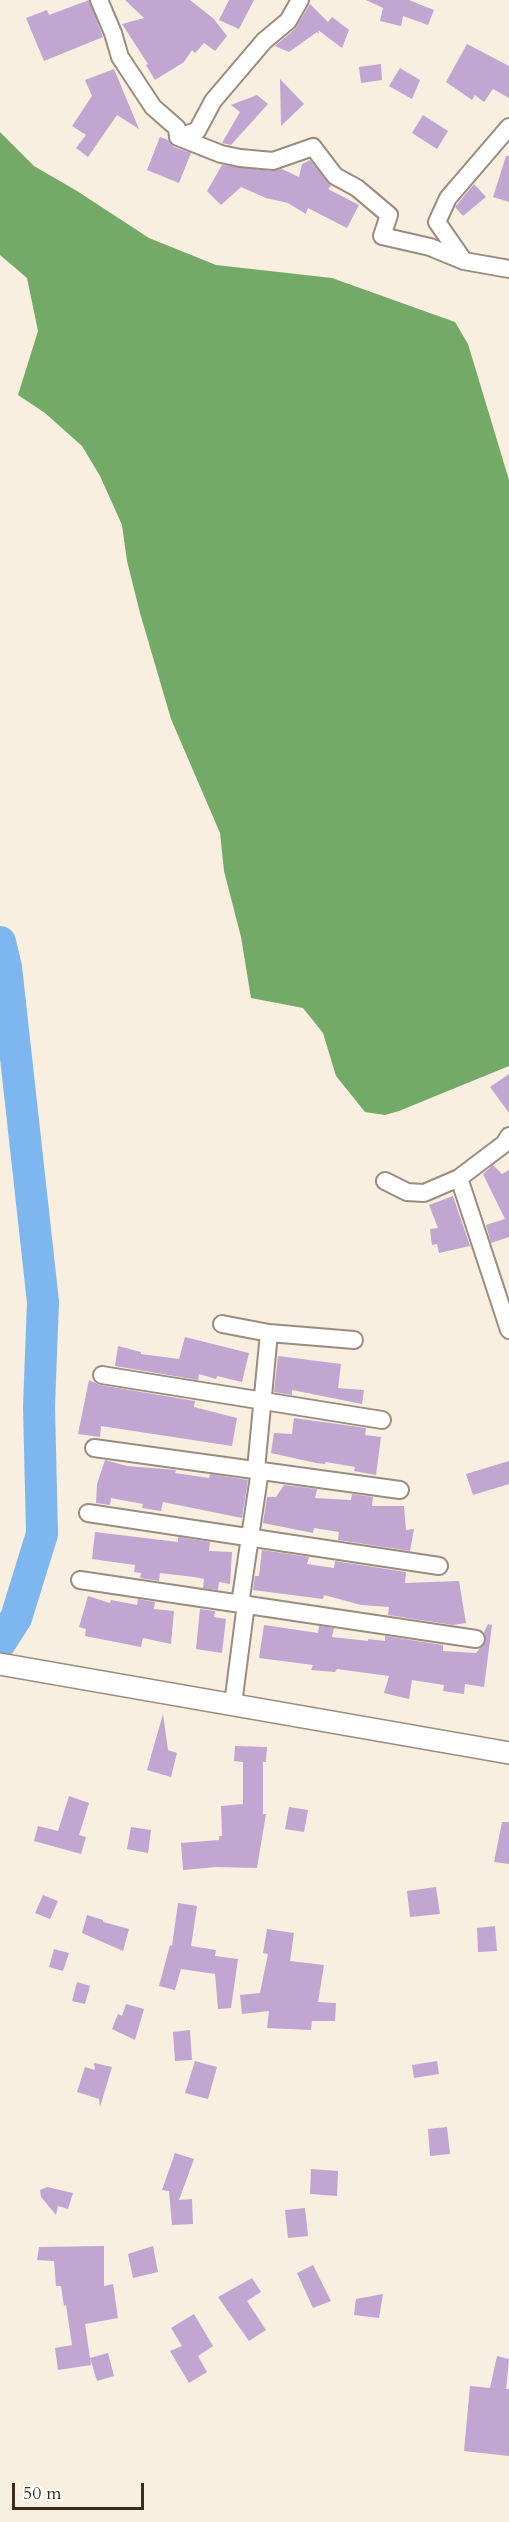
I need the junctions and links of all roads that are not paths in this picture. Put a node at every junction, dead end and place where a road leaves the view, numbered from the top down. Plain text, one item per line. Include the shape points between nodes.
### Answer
1 (99, 0) edge
2 (300, 0) edge
3 (509, 128) edge
4 (178, 137) junction
5 (464, 261) junction
6 (509, 269) edge
7 (509, 1136) edge
8 (459, 1178) junction
9 (385, 1181) dead end
10 (222, 1324) dead end
11 (509, 1330) edge
12 (269, 1333) junction
13 (354, 1340) dead end
14 (102, 1375) dead end
15 (262, 1401) junction
16 (382, 1420) dead end
17 (94, 1448) dead end
18 (258, 1469) junction
19 (400, 1490) dead end
20 (88, 1513) dead end
21 (250, 1537) junction
22 (439, 1566) dead end
23 (80, 1580) dead end
24 (243, 1604) junction
25 (476, 1639) dead end
26 (0, 1664) edge
27 (233, 1704) junction
28 (509, 1753) edge

1 - 4 street via 120,57 153,107 177,128
2 - 4 street via 288,21 264,41 219,92 198,131
3 - 5 street via 448,198 436,222
4 - 5 street via 221,154 273,161 313,147 335,176 357,188 389,215 382,236 430,247
5 - 6 street
7 - 8 street
8 - 9 street via 424,1193 407,1192
8 - 11 street
10 - 12 street
12 - 13 street
12 - 15 street
14 - 15 street
15 - 16 street
15 - 18 street
17 - 18 street
18 - 19 street
18 - 21 street
20 - 21 street
21 - 22 street
21 - 24 street
23 - 24 street
24 - 25 street
24 - 27 street
26 - 27 street
27 - 28 street

